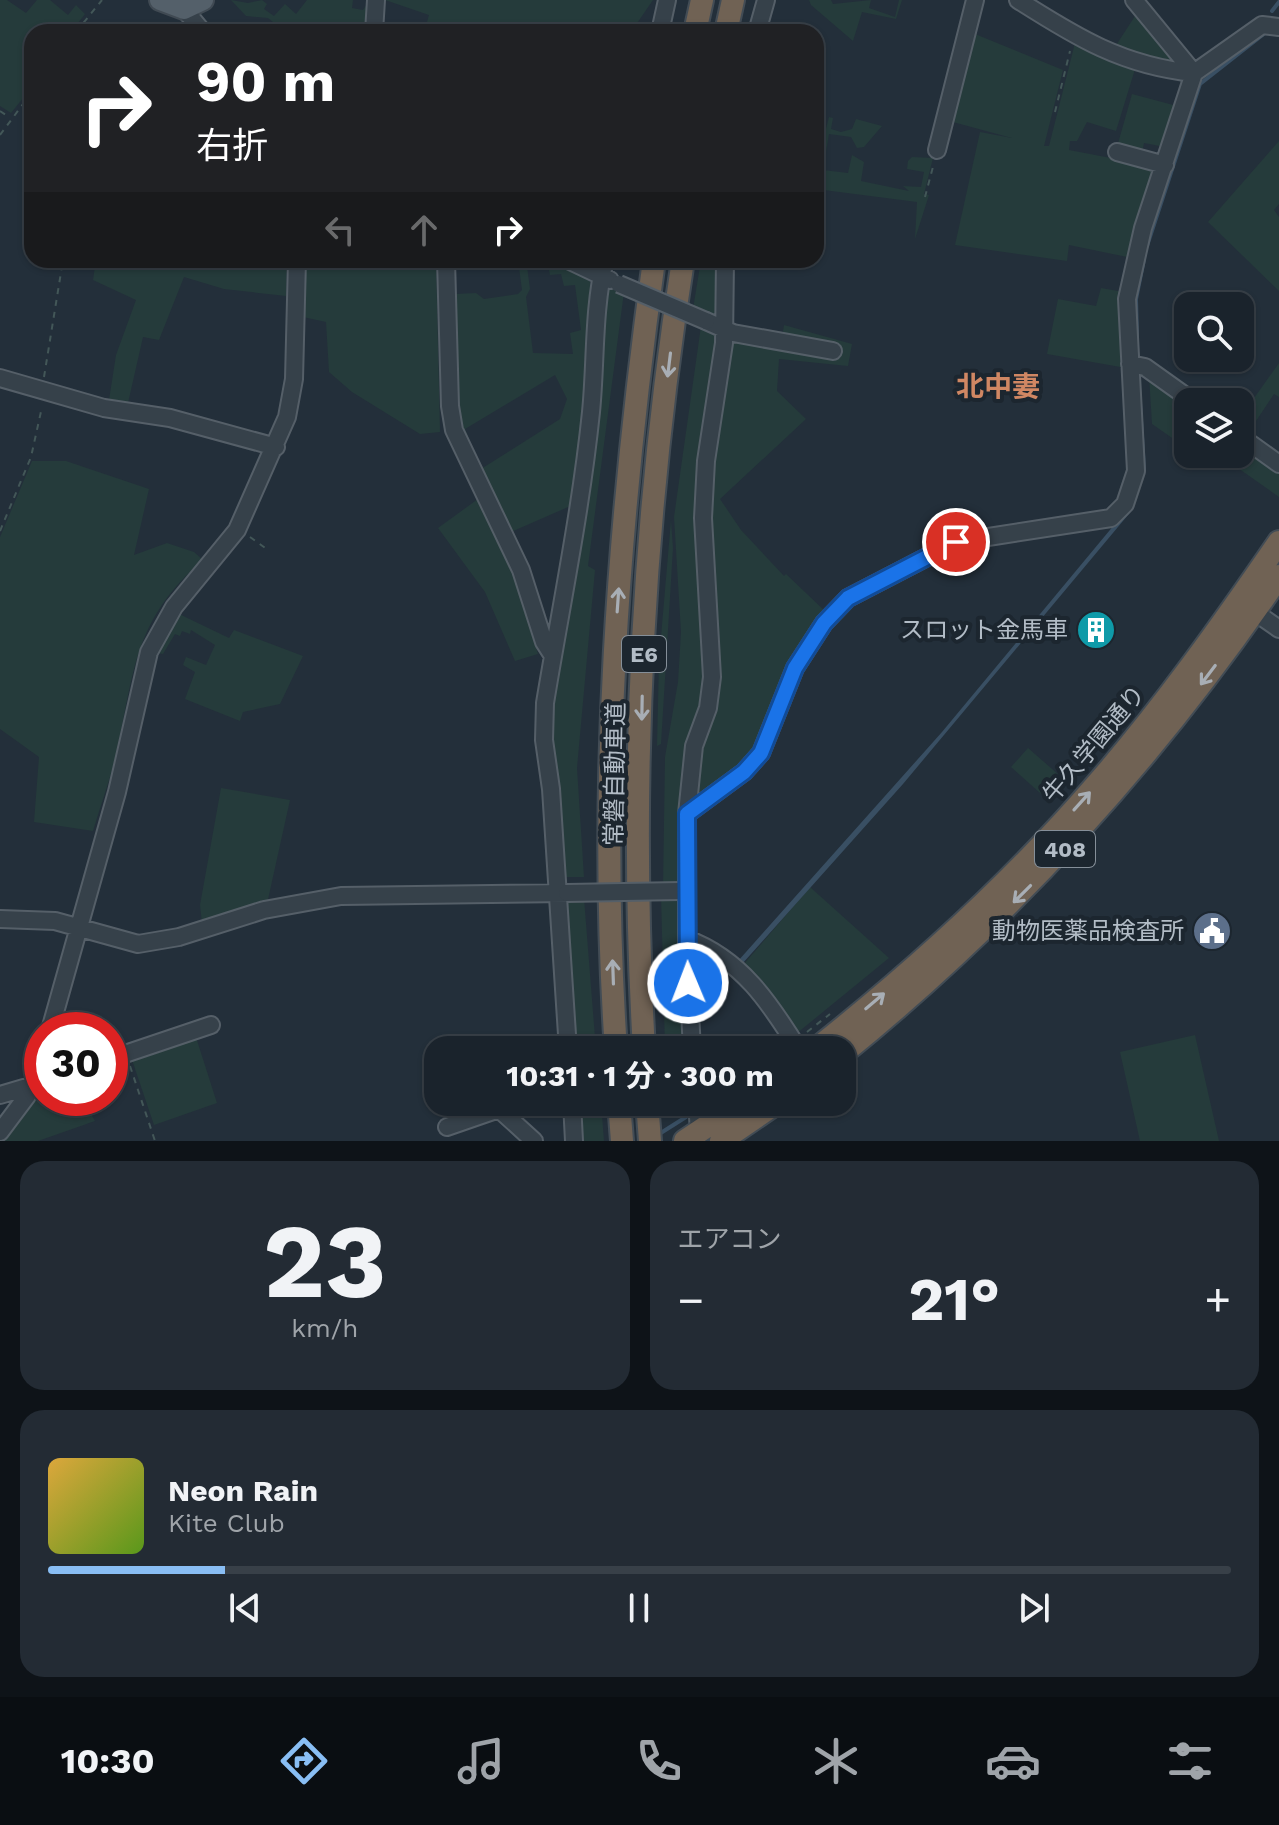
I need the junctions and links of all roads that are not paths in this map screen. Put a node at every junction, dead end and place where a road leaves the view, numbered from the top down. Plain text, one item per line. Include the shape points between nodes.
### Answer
1 (160, 0) edge
2 (203, 0) edge
3 (376, 0) edge
4 (667, 0) edge
5 (702, 0) edge
6 (733, 0) edge
7 (766, 0) edge
8 (975, 0) edge
9 (1018, 0) edge
10 (1134, 0) edge
11 (184, 9) junction
12 (196, 24) edge
13 (374, 24) edge
14 (662, 24) edge
15 (697, 24) edge
16 (728, 24) edge
17 (759, 24) edge
18 (1279, 27) edge
19 (1194, 73) junction
20 (937, 150) road end
21 (1117, 152) dead end
22 (1165, 165) junction
23 (297, 268) edge
24 (446, 268) edge
25 (603, 268) edge
26 (653, 268) edge
27 (682, 268) edge
28 (725, 268) edge
29 (725, 330) junction
30 (833, 351) dead end
31 (1130, 364) junction
32 (0, 378) edge
33 (1174, 388) edge
34 (1254, 446) edge
35 (276, 447) junction
36 (1279, 464) edge
37 (1279, 542) edge
38 (1279, 576) edge
39 (1246, 606) junction
40 (1279, 629) edge
41 (553, 656) junction
42 (687, 814) junction
43 (684, 891) junction
44 (562, 893) junction
45 (0, 919) edge
46 (77, 930) junction
47 (687, 939) junction
48 (55, 1012) edge
49 (211, 1025) dead end
50 (567, 1036) edge
51 (616, 1036) edge
52 (644, 1036) edge
53 (691, 1036) edge
54 (794, 1036) edge
55 (818, 1036) edge
56 (856, 1042) edge
57 (128, 1053) edge
58 (24, 1087) edge
59 (0, 1095) edge
60 (24, 1100) edge
61 (479, 1116) edge
62 (506, 1116) edge
63 (507, 1116) edge
64 (573, 1116) edge
65 (620, 1116) edge
66 (648, 1116) edge
67 (695, 1116) edge
68 (722, 1116) edge
69 (758, 1116) edge
70 (447, 1127) dead end
71 (0, 1132) edge
72 (692, 1136) edge
73 (514, 1141) edge
74 (534, 1141) edge
75 (574, 1141) edge
76 (622, 1141) edge
77 (650, 1141) edge
78 (721, 1141) edge

1 - 11 main road
2 - 11 main road
3 - 13 street
4 - 14 street
5 - 15 highway
6 - 16 highway
7 - 17 street
8 - 20 street
9 - 19 street via 1073,37 1109,53 1163,70
10 - 19 street
11 - 12 street
18 - 19 street via 1262,25
19 - 22 street
21 - 22 street
22 - 31 street via 1127,299
23 - 35 street via 294,379
24 - 41 street via 454,430 521,570
25 - 29 street, bridge via 619,284
25 - 41 street via 588,438
51 -> 26 highway, 常磐自動車道 / E6 via 610,843 614,675 624,509
27 -> 52 highway, 常磐自動車道 / E6 via 654,502 642,675
28 - 29 street
29 - 30 street
29 - 42 street via 703,518 712,677 694,746
31 - 33 street via 1145,367
31 - 42 street via 1136,471 1125,504 1111,518 956,542 848,598 824,623 795,668 761,753
32 - 35 street via 122,413 170,418
34 - 36 street
35 - 46 street via 238,528 174,607 149,652 117,792
37 - 39 highway, 牛久学園通り / 408
38 - 39 highway, 牛久学園通り / 408
39 - 40 street
55 -> 39 highway, 牛久学園通り / 408 via 949,937 1020,868
39 -> 56 highway, 牛久学園通り / 408 via 1134,770 1030,886
41 - 44 street via 544,740
42 - 43 street
43 - 44 street, bridge
43 - 47 street
44 - 46 street via 330,898 253,912 179,937 138,944
44 - 50 street
45 - 46 street via 55,921
46 - 48 street
47 - 53 street
47 - 54 street via 745,974
49 - 57 street
58 - 59 street
60 - 71 street
61 - 70 street
62 - 73 street
63 - 74 street
64 - 75 street
65 - 76 highway
66 - 77 highway
67 - 72 street
68 - 72 highway
69 - 78 highway

